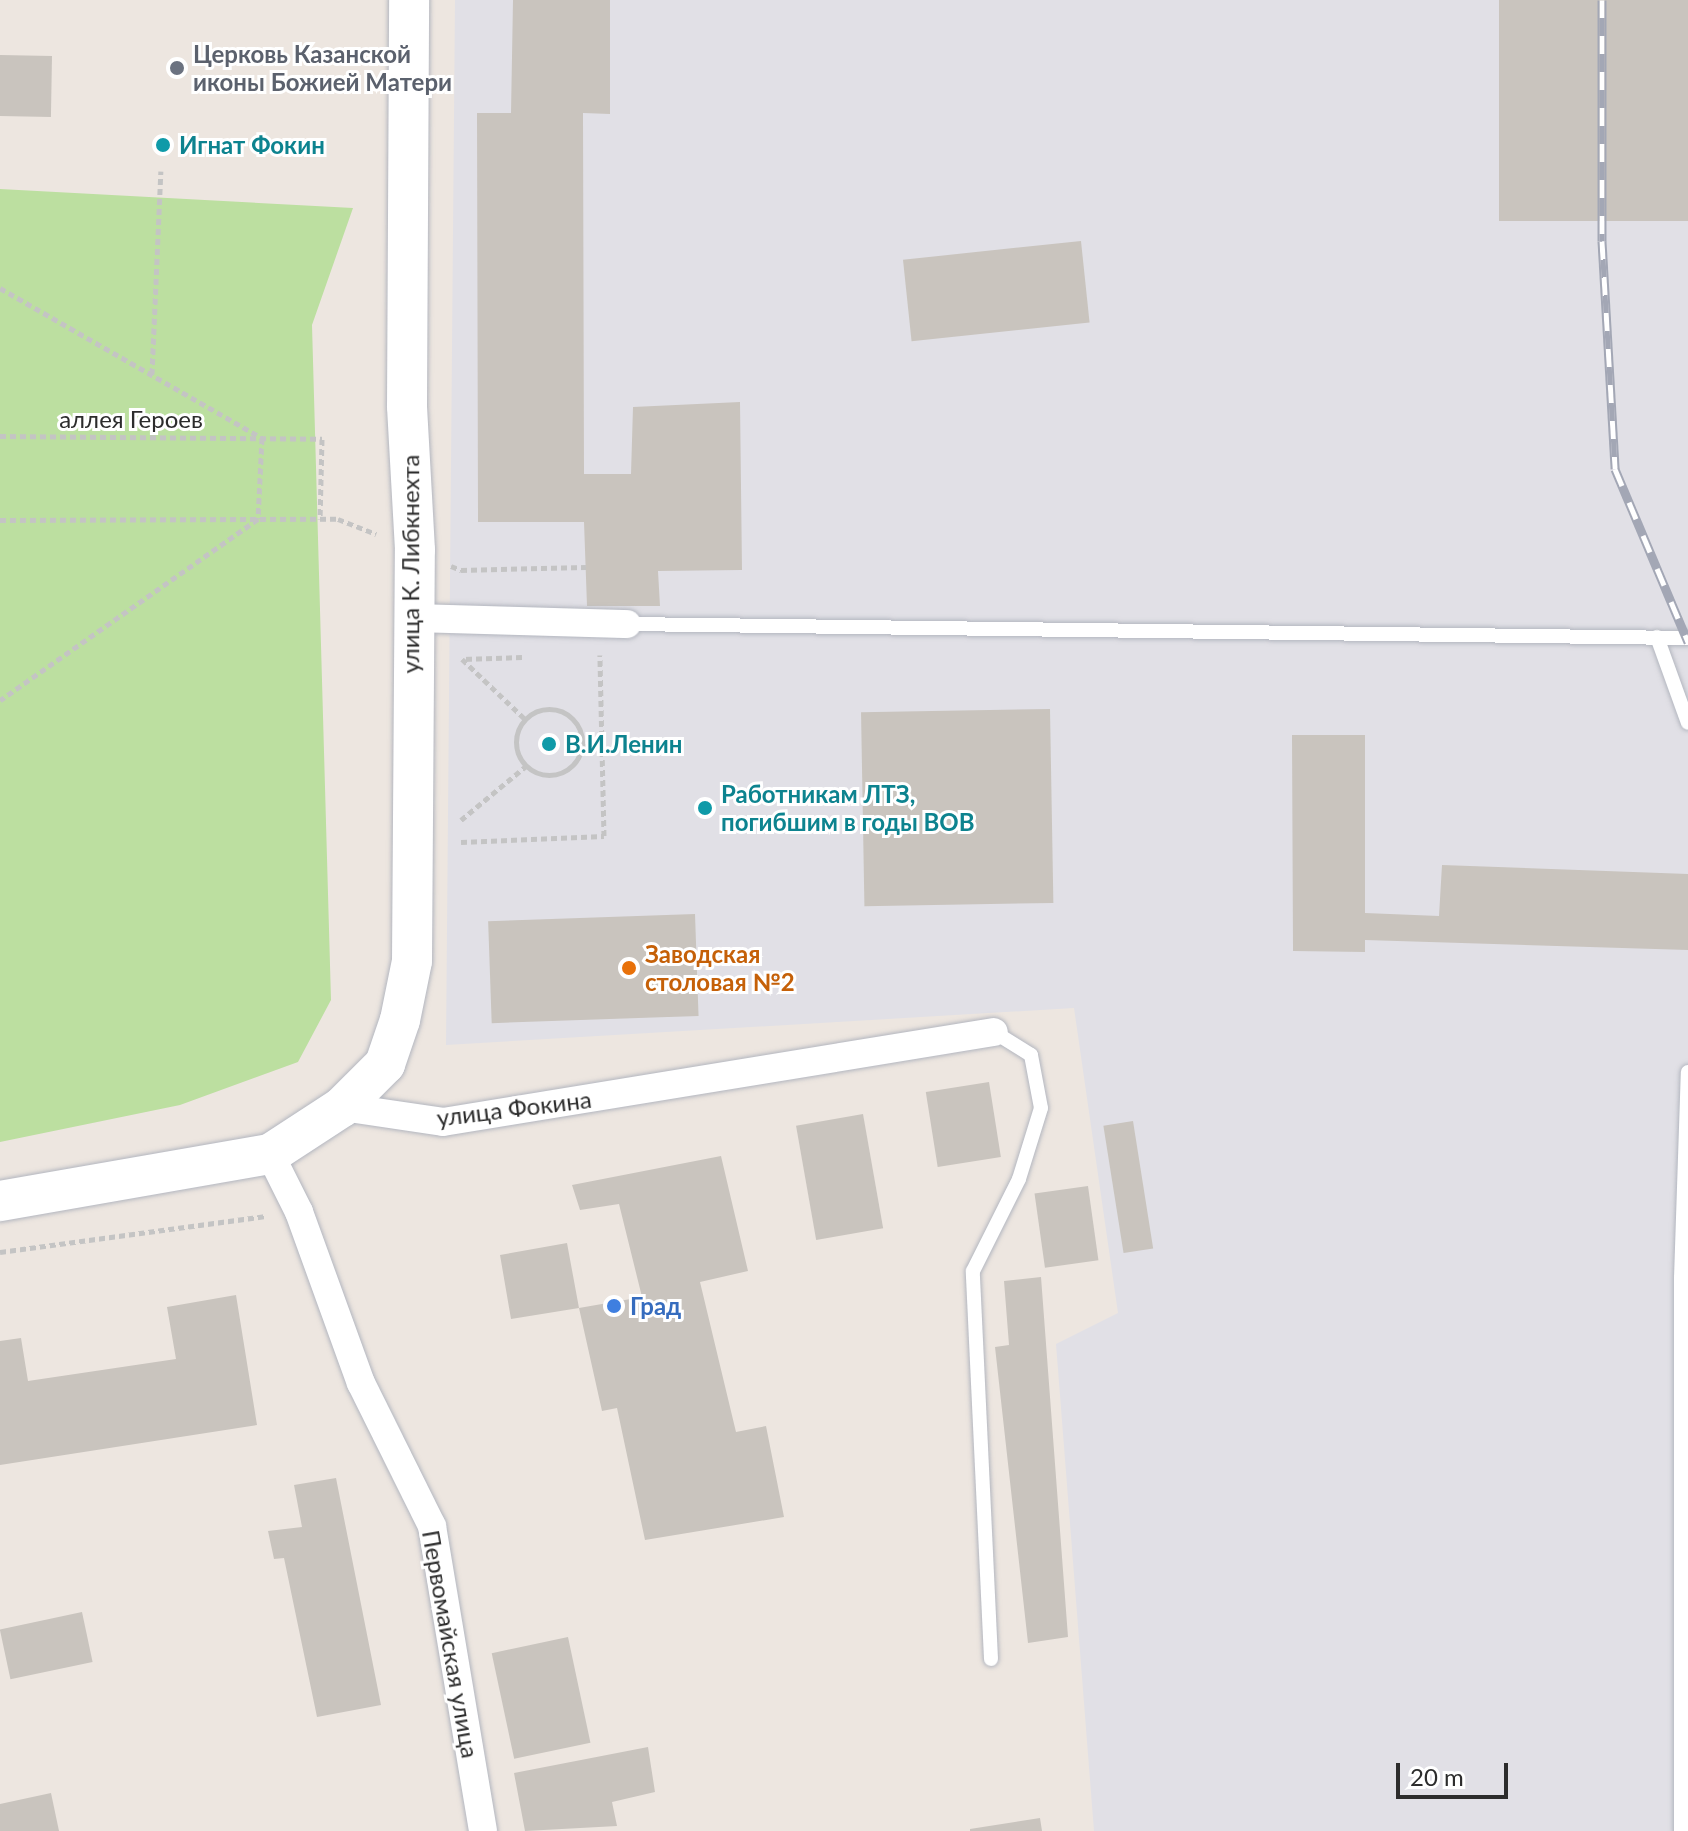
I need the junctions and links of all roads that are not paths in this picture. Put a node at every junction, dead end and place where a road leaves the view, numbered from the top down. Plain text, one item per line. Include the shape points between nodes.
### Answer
1 (409, 0) edge
2 (411, 618) junction
3 (627, 624) joint
4 (1657, 637) junction
5 (1688, 638) edge
6 (1688, 723) edge
7 (994, 1032) joint
8 (1688, 1072) edge
9 (342, 1107) junction
10 (270, 1154) junction
11 (0, 1201) edge
12 (991, 1659) dead end
13 (483, 1831) edge
14 (1681, 1831) edge

1 - 2 street, улица К. Либкнехта via 407,406 415,550
2 - 3 street
2 - 9 street, улица К. Либкнехта via 412,961 385,1064
3 - 4 lane
4 - 5 lane
4 - 6 lane
7 - 9 street, улица Фокина via 443,1122
7 - 12 lane via 1031,1055 1041,1108 1019,1179 973,1271
8 - 14 lane via 1681,1278
9 - 10 street
10 - 11 street
10 - 13 street, Первомайская улица via 299,1212 361,1383 432,1526

